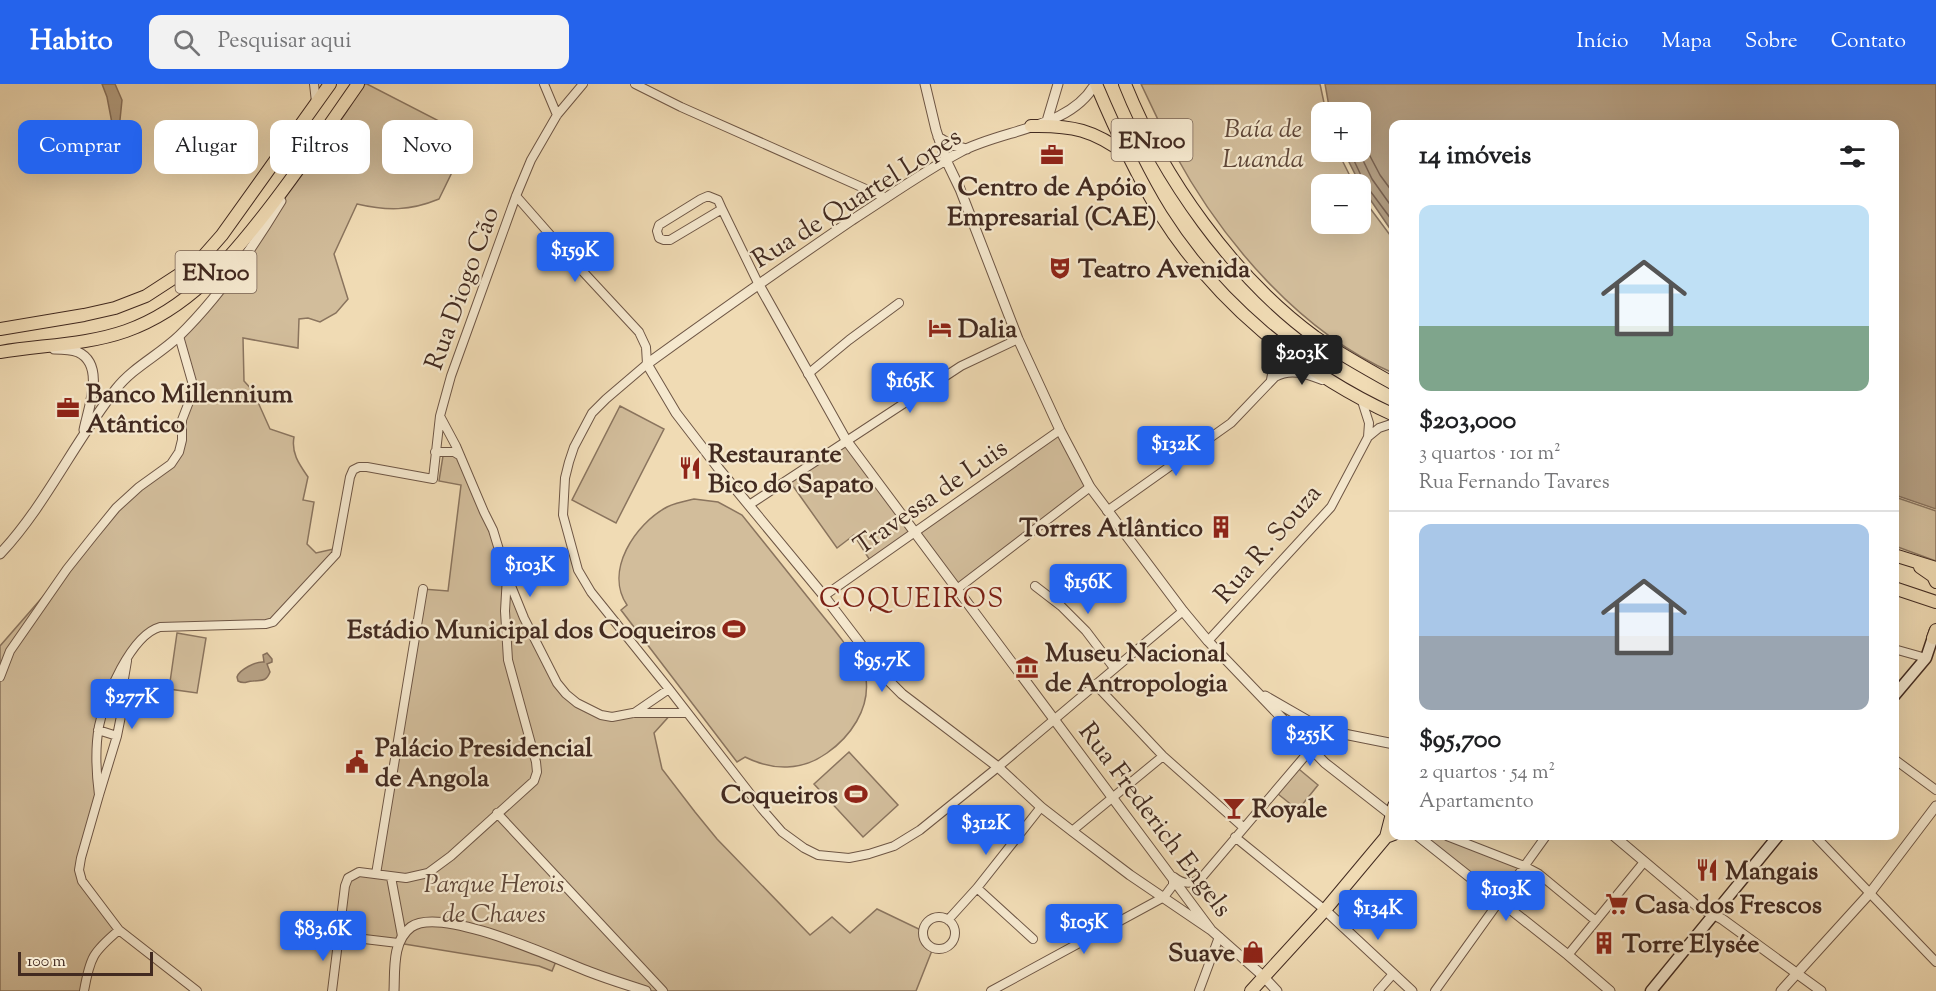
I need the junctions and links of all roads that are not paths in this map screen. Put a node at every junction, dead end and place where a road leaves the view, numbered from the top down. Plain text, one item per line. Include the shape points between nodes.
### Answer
1 (314, 84) edge
2 (330, 84) edge
3 (358, 84) edge
4 (544, 84) edge
5 (583, 84) edge
6 (635, 84) edge
7 (926, 84) edge
8 (1058, 84) edge
9 (1096, 84) edge
10 (1119, 84) edge
11 (1127, 90) edge
12 (316, 102) junction
13 (557, 116) junction
14 (334, 120) edge
15 (1047, 121) junction
16 (1031, 126) junction
17 (938, 137) junction
18 (967, 149) junction
19 (1129, 158) junction
20 (946, 160) junction
21 (297, 174) edge
22 (297, 174) edge
23 (516, 195) junction
24 (886, 198) junction
25 (722, 208) junction
26 (758, 283) junction
27 (899, 303) dead end
28 (0, 329) edge
29 (1265, 333) junction
30 (179, 336) junction
31 (1018, 339) junction
32 (37, 348) junction
33 (0, 352) edge
34 (647, 364) junction
35 (808, 374) junction
36 (1271, 380) junction
37 (1389, 381) edge
38 (1329, 382) junction
39 (1362, 400) junction
40 (1389, 413) edge
41 (440, 416) junction
42 (1389, 425) edge
43 (1060, 430) junction
44 (82, 437) junction
45 (1368, 437) junction
46 (846, 440) junction
47 (435, 452) junction
48 (459, 455) junction
49 (1090, 487) junction
50 (749, 505) junction
51 (1107, 511) junction
52 (914, 531) junction
53 (0, 554) edge
54 (1899, 556) edge
55 (1908, 559) junction
56 (1936, 568) edge
57 (507, 576) junction
58 (1936, 582) edge
59 (1035, 586) dead end
60 (423, 589) dead end
61 (957, 589) junction
62 (1899, 590) edge
63 (824, 596) junction
64 (1936, 602) edge
65 (1183, 611) junction
66 (1935, 631) edge
67 (1208, 641) junction
68 (1899, 651) edge
69 (128, 657) junction
70 (1926, 658) junction
71 (1114, 668) junction
72 (0, 677) edge
73 (1095, 684) junction
74 (669, 688) junction
75 (1899, 690) edge
76 (1255, 691) junction
77 (105, 707) junction
78 (121, 707) junction
79 (633, 713) junction
80 (687, 713) junction
81 (1053, 719) junction
82 (98, 730) junction
83 (1324, 730) junction
84 (117, 736) junction
85 (1389, 743) edge
86 (1311, 749) junction
87 (1163, 756) junction
88 (1899, 763) edge
89 (998, 767) junction
90 (1936, 790) edge
91 (99, 795) junction
92 (1113, 798) junction
93 (1936, 806) edge
94 (1041, 807) junction
95 (1389, 810) edge
96 (497, 813) junction
97 (1243, 827) junction
98 (1072, 831) junction
99 (1389, 835) edge
100 (1235, 837) junction
101 (1423, 840) edge
102 (1457, 840) edge
103 (1543, 840) edge
104 (1619, 840) edge
105 (1771, 840) edge
106 (1819, 840) edge
107 (1644, 862) junction
108 (1524, 866) junction
109 (376, 874) junction
110 (1171, 876) junction
111 (392, 877) junction
112 (977, 888) junction
113 (1870, 893) junction
114 (1164, 897) junction
115 (1500, 900) junction
116 (1325, 910) junction
117 (1712, 914) junction
118 (948, 920) junction
119 (1596, 921) junction
120 (119, 930) junction
121 (1211, 930) junction
122 (339, 936) junction
123 (1219, 937) junction
124 (400, 939) junction
125 (1033, 939) dead end
126 (1568, 955) junction
127 (1936, 962) edge
128 (1393, 974) junction
129 (1797, 974) junction
130 (1263, 976) junction
131 (84, 991) edge
132 (197, 991) edge
133 (332, 991) edge
134 (394, 991) edge
135 (646, 991) edge
136 (663, 991) edge
137 (991, 991) edge
138 (1199, 991) edge
139 (1251, 991) edge
140 (1277, 991) edge
141 (1378, 991) edge
142 (1412, 991) edge
143 (1435, 991) edge
144 (1610, 991) edge
145 (1651, 991) edge
146 (1781, 991) edge
147 (1821, 991) edge

1 - 12 street
2 - 12 main road, EN100
3 - 14 main road, EN100
4 - 13 street
5 - 13 street, Rua Diogo Cão
6 - 24 street
7 - 17 street
8 - 15 street
9 - 15 street, Rua de Quartel Lopes via 1081,103
9 - 19 main road, EN100
10 - 11 main road
11 - 37 main road, EN100 via 1176,184 1238,265 1314,336
12 - 28 main road, EN100 via 200,260 146,296 115,308
13 - 23 street, Rua Diogo Cão
15 - 16 street, Rua de Quartel Lopes
16 - 18 street, Rua de Quartel Lopes
16 - 19 main road via 1081,129 1107,140
17 - 18 street
17 - 20 street
18 - 20 street, Rua de Quartel Lopes
19 - 29 main road, EN100 via 1186,249
20 - 24 street, Rua de Quartel Lopes
20 - 31 street
21 - 30 street via 234,272
22 - 32 main road, EN100 via 227,261 193,293 159,317 112,335
23 - 34 street via 639,332 646,346
23 - 41 street, Rua Diogo Cão via 464,335
24 - 26 street, Rua de Quartel Lopes
25 - 25 street via 716,198 704,197 659,225 657,234 670,240
25 - 26 street, Rua Frederich Engels
26 - 34 street, Rua de Quartel Lopes
26 - 35 street, Rua Frederich Engels
27 - 35 street
29 - 36 street via 1273,354
29 - 38 main road, EN100
30 - 44 street via 118,386
30 - 72 street via 193,385 182,420 179,452 171,464 116,508 94,535 10,651
31 - 43 street
31 - 46 street via 961,366
32 - 33 main road, EN100
32 - 44 street via 78,352 93,369
34 - 50 street via 676,413
34 - 74 street via 592,413 582,430 565,478 564,515 578,570 591,592
35 - 46 street, Rua Frederich Engels
36 - 38 street via 1279,374 1296,372
36 - 51 street via 1231,423
38 - 39 main road, EN100
39 - 40 main road, EN100
39 - 45 street via 1369,423
41 - 47 street, Rua Diogo Cão
41 - 48 street
42 - 45 street
43 - 49 street
43 - 52 street, Travessa de Luis
44 - 53 street via 42,502
45 - 67 street, Rua R. Souza via 1325,515
46 - 50 street
46 - 52 street, Rua Frederich Engels
47 - 48 street
47 - 69 street, Rua Diogo Cão via 433,479 367,467 353,470 347,484 336,554 273,621 160,627 149,633
48 - 57 street via 493,530
49 - 51 street
49 - 61 street
50 - 63 street
51 - 65 street
52 - 61 street, Rua Frederich Engels
52 - 63 street, Travessa de Luis
54 - 55 main road
55 - 56 main road
55 - 58 main road
57 - 79 street via 524,618 566,694 600,715
57 - 96 street via 508,660 537,772 534,781
59 - 71 street via 1086,631
60 - 109 street
61 - 81 street, Rua Frederich Engels
62 - 64 main road
63 - 89 street via 902,694
65 - 67 street
65 - 71 street
66 - 70 main road
67 - 76 street
68 - 70 street
69 - 77 street
69 - 78 street
70 - 75 main road
71 - 73 street
73 - 81 street
73 - 87 street
74 - 79 street
74 - 80 street
76 - 83 street
76 - 86 street
77 - 78 street
77 - 82 street
78 - 84 street
79 - 80 street
80 - 89 street via 782,832 804,848 832,858 859,856 894,846
81 - 89 street
81 - 92 street, Rua Frederich Engels
82 - 84 street
82 - 91 street
83 - 85 street
83 - 86 street via 1314,736
84 - 91 street
86 - 95 street
86 - 97 street
87 - 92 street
87 - 97 street
88 - 90 street
89 - 94 street
91 - 120 street via 79,870 82,880
92 - 98 street
92 - 110 street, Rua Frederich Engels
93 - 113 street
94 - 98 street
94 - 112 street
96 - 111 street via 428,873
96 - 136 street
97 - 100 street
98 - 114 street
99 - 116 main road
100 - 110 street via 1193,883
100 - 116 street
101 - 115 street
102 - 108 street
103 - 108 street
104 - 107 street
105 - 117 main road
106 - 113 street
107 - 117 street
107 - 119 street
108 - 115 street
108 - 119 street via 1547,879
109 - 111 street
109 - 122 street via 359,872 348,878
110 - 114 street via 1173,885
110 - 121 street, Rua Frederich Engels
111 - 124 street
112 - 118 street
112 - 125 street
113 - 127 street
113 - 129 street
114 - 121 street
114 - 137 street
115 - 126 street
115 - 143 street
116 - 128 street
116 - 130 main road
117 - 129 street
117 - 145 main road
118 - 118 street via 938,917 925,926 923,936 928,945 943,949 952,943 954,928
119 - 126 street
120 - 131 street via 98,948 89,964
120 - 132 street
121 - 123 street, Rua Frederich Engels
122 - 124 street
122 - 133 street
123 - 130 street, Rua Frederich Engels
123 - 138 street
124 - 134 street
124 - 135 street via 417,923 441,921 501,936
126 - 144 street
128 - 141 street
128 - 142 street
129 - 146 street
129 - 147 street
130 - 139 main road
130 - 140 street, Rua Frederich Engels

